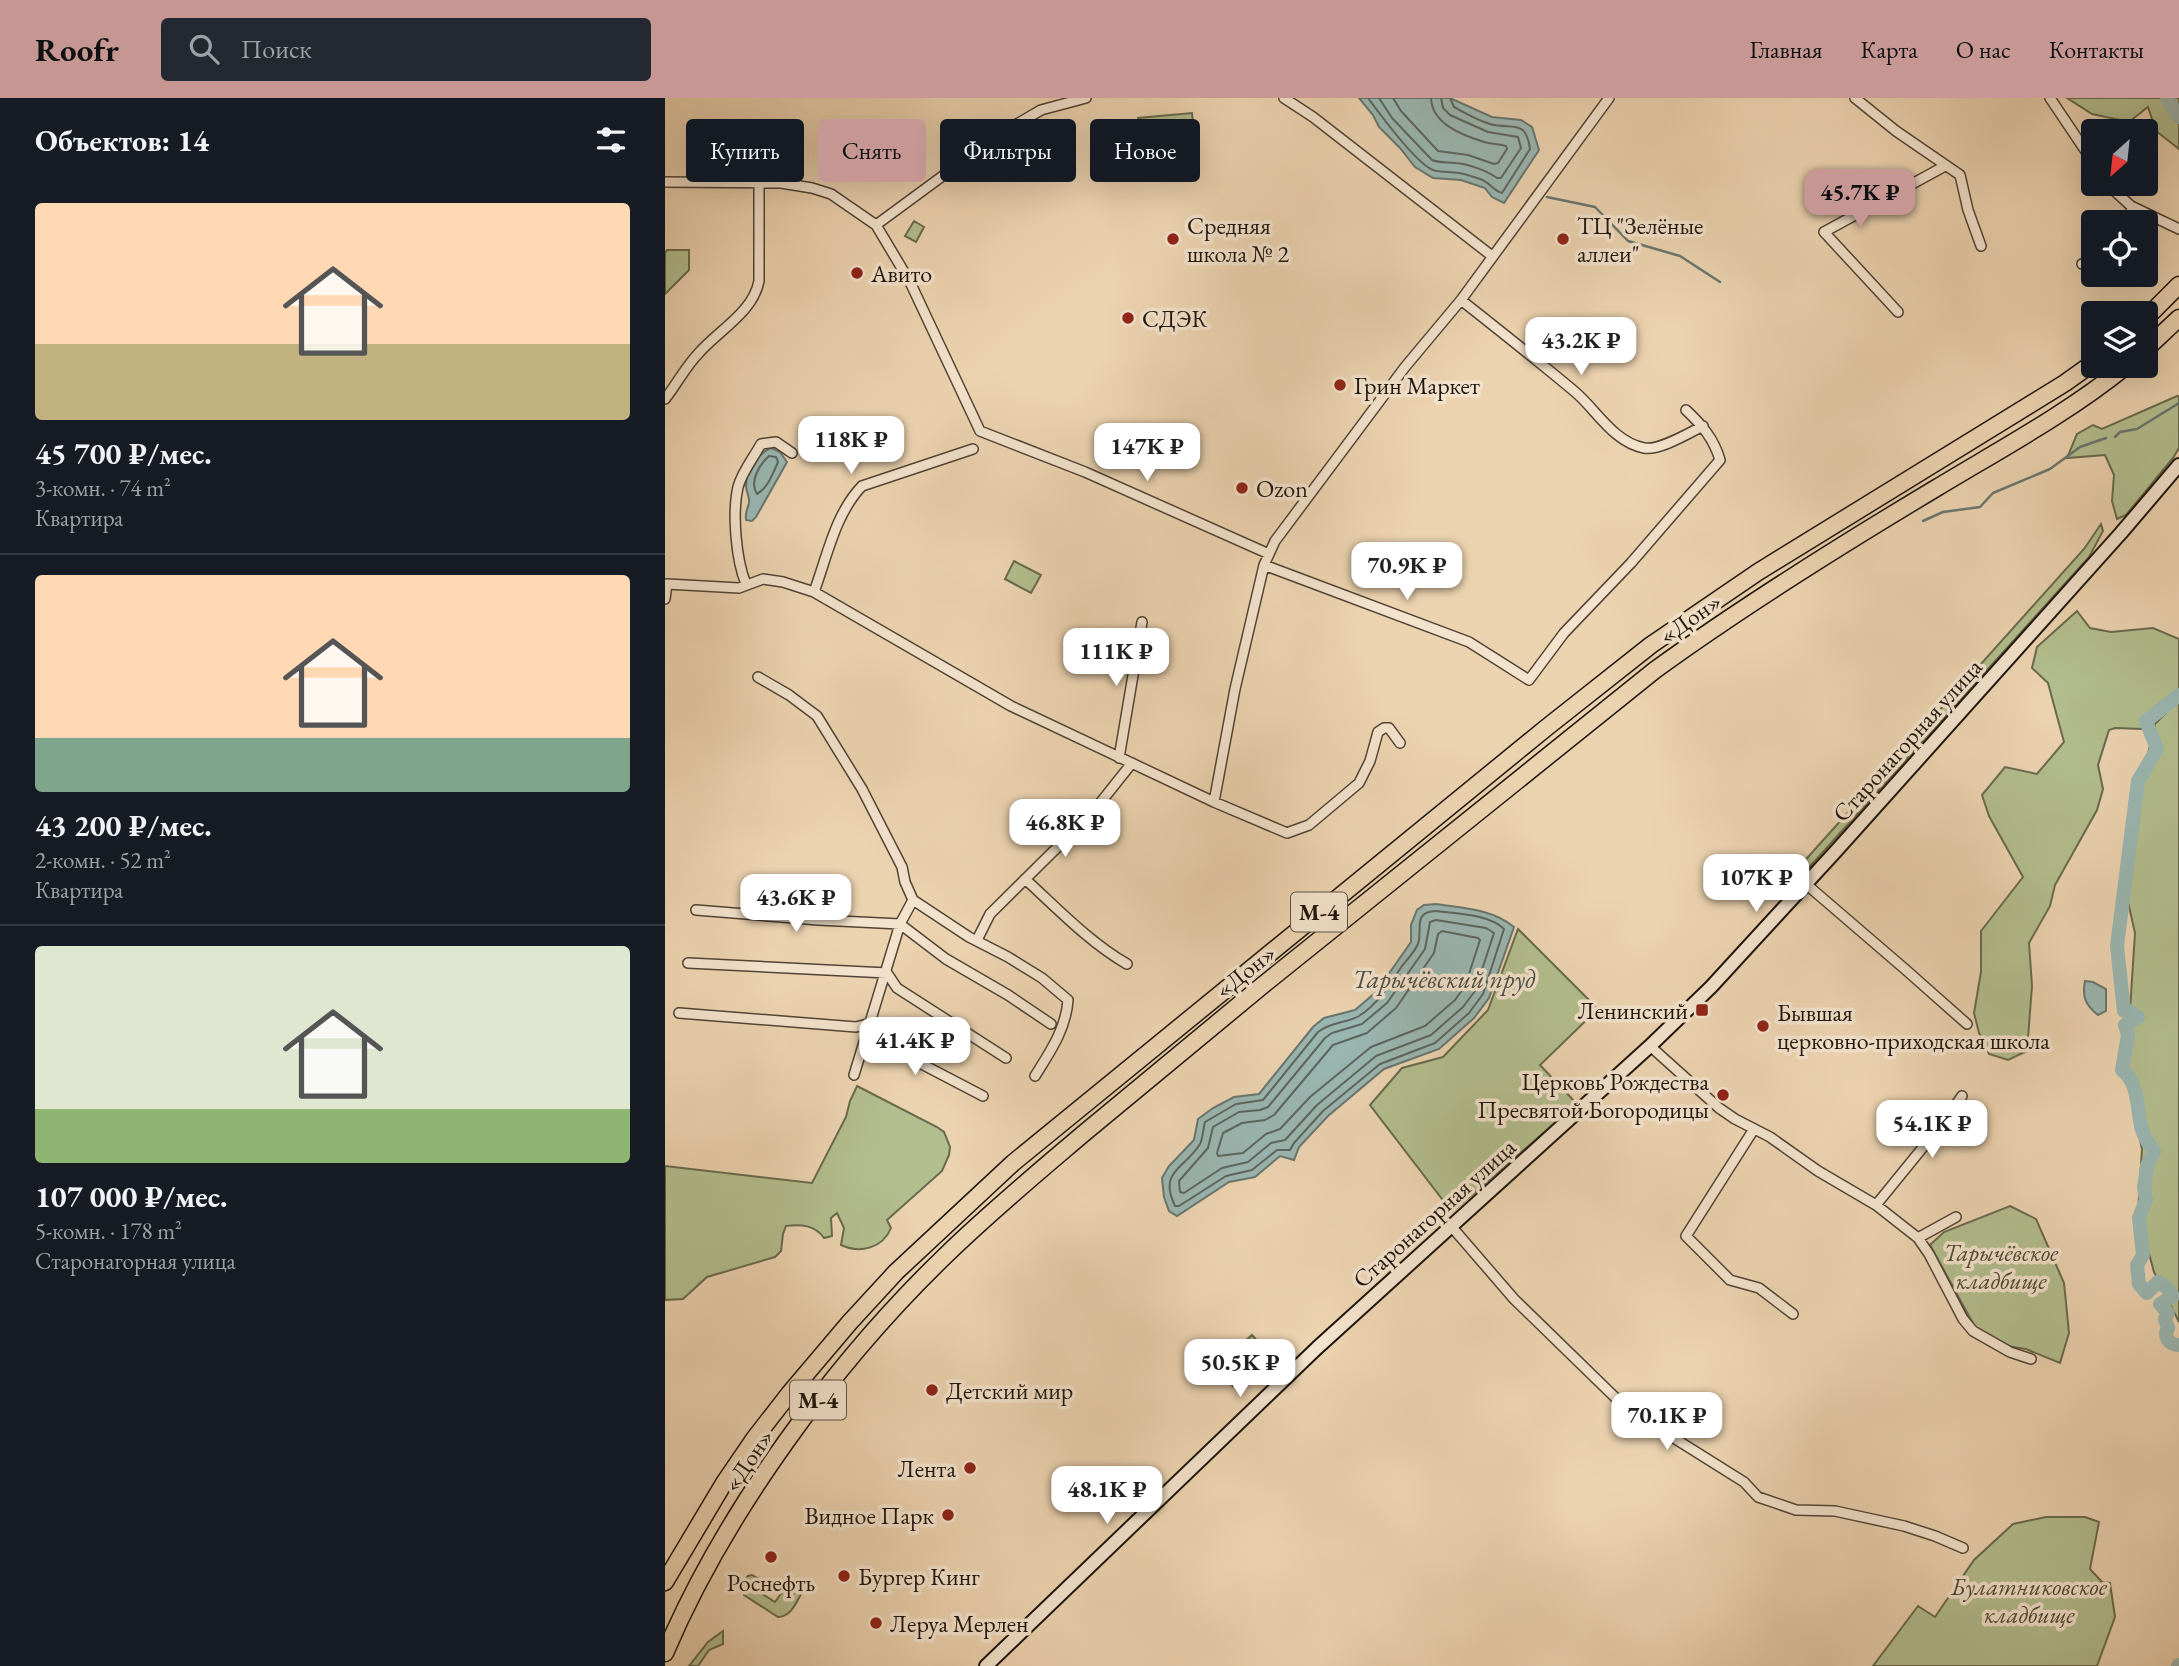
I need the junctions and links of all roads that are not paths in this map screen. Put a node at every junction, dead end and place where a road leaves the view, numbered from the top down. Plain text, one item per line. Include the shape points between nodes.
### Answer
1 (1086, 98) edge
2 (1284, 98) edge
3 (1609, 98) edge
4 (1855, 98) edge
5 (2050, 98) edge
6 (2081, 145) edge
7 (1945, 166) junction
8 (665, 182) edge
9 (686, 182) edge
10 (758, 182) joint
11 (2120, 196) edge
12 (2131, 206) junction
13 (2131, 210) edge
14 (876, 225) junction
15 (2179, 229) edge
16 (1981, 246) dead end
17 (1492, 256) junction
18 (2179, 285) edge
19 (1461, 300) junction
20 (2158, 306) edge
21 (1898, 312) dead end
22 (2179, 318) edge
23 (2158, 337) edge
24 (2081, 372) edge
25 (2110, 378) edge
26 (665, 399) edge
27 (1686, 410) dead end
28 (1703, 426) junction
29 (973, 449) dead end
30 (792, 453) dead end
31 (2179, 465) edge
32 (1269, 554) junction
33 (1264, 565) junction
34 (746, 584) junction
35 (814, 592) junction
36 (665, 598) edge
37 (1142, 622) dead end
38 (758, 677) dead end
39 (1400, 743) dead end
40 (1118, 758) junction
41 (1132, 763) junction
42 (1214, 802) junction
43 (1025, 879) junction
44 (1806, 884) junction
45 (913, 900) junction
46 (696, 910) dead end
47 (900, 924) junction
48 (977, 940) junction
49 (688, 963) dead end
50 (1127, 964) dead end
51 (887, 973) junction
52 (679, 1013) dead end
53 (871, 1023) junction
54 (1051, 1024) dead end
55 (1967, 1024) dead end
56 (1650, 1045) junction
57 (1006, 1058) dead end
58 (854, 1075) dead end
59 (1035, 1076) dead end
60 (982, 1096) dead end
61 (1962, 1096) dead end
62 (1753, 1129) junction
63 (1876, 1205) junction
64 (1956, 1217) dead end
65 (1451, 1226) junction
66 (1918, 1238) junction
67 (1793, 1314) dead end
68 (2031, 1359) dead end
69 (1963, 1549) dead end
70 (665, 1582) edge
71 (665, 1653) edge
72 (986, 1666) edge

1 - 14 street via 1059,103 1017,124
2 - 17 street
3 - 17 street
4 - 7 street
5 - 6 street
7 - 16 street via 1960,176
7 - 21 street via 1823,232
8 - 9 street
10 - 14 street via 831,194
10 - 26 street via 758,290 747,307 697,354
11 - 12 street
12 - 13 street
12 - 15 street
14 - 32 street via 910,282 980,431
17 - 19 street
18 - 20 highway
19 - 28 street via 1633,444 1646,449 1662,445
19 - 32 street via 1405,367
22 - 23 highway
24 - 70 highway, «Дон» / М-4 via 1758,572 1651,645 1013,1163 896,1272 798,1383 724,1483
25 - 71 highway, «Дон» / М-4 via 1724,620 1655,670 1033,1176 945,1256 838,1373 726,1535
27 - 28 street
28 - 33 street via 1720,460 1564,634 1529,680 1469,642
29 - 35 street via 862,486 842,513
30 - 34 street via 776,442 761,444 739,486 740,570
31 - 44 main road, Старонагорная улица
32 - 33 street
33 - 42 street via 1234,689
34 - 35 street via 763,579
34 - 36 street via 739,588 667,584
35 - 40 street via 1011,706
37 - 40 street
38 - 45 street via 817,716 859,784 902,867
39 - 42 street via 1389,728 1378,732 1359,783 1309,825 1287,833
40 - 41 street
41 - 42 street
41 - 43 street via 1093,812
43 - 48 street via 990,914
43 - 50 street
44 - 55 street
44 - 56 main road, Старонагорная улица
45 - 47 street
45 - 48 street
46 - 47 street
47 - 51 street
47 - 54 street via 946,959
48 - 59 street via 1042,978 1068,1000 1059,1035
49 - 51 street
51 - 53 street
51 - 57 street via 897,988
52 - 53 street via 856,1027
53 - 58 street
53 - 60 street via 914,1060
56 - 62 street via 1719,1108
56 - 65 main road, Старонагорная улица
61 - 63 street
62 - 63 street
62 - 67 street via 1686,1236 1730,1280 1759,1288
63 - 66 street
64 - 66 street
65 - 69 street via 1514,1299 1626,1408 1744,1482 1758,1497 1796,1510 1835,1511 1904,1526
65 - 72 main road, Старонагорная улица
66 - 68 street via 1973,1331

